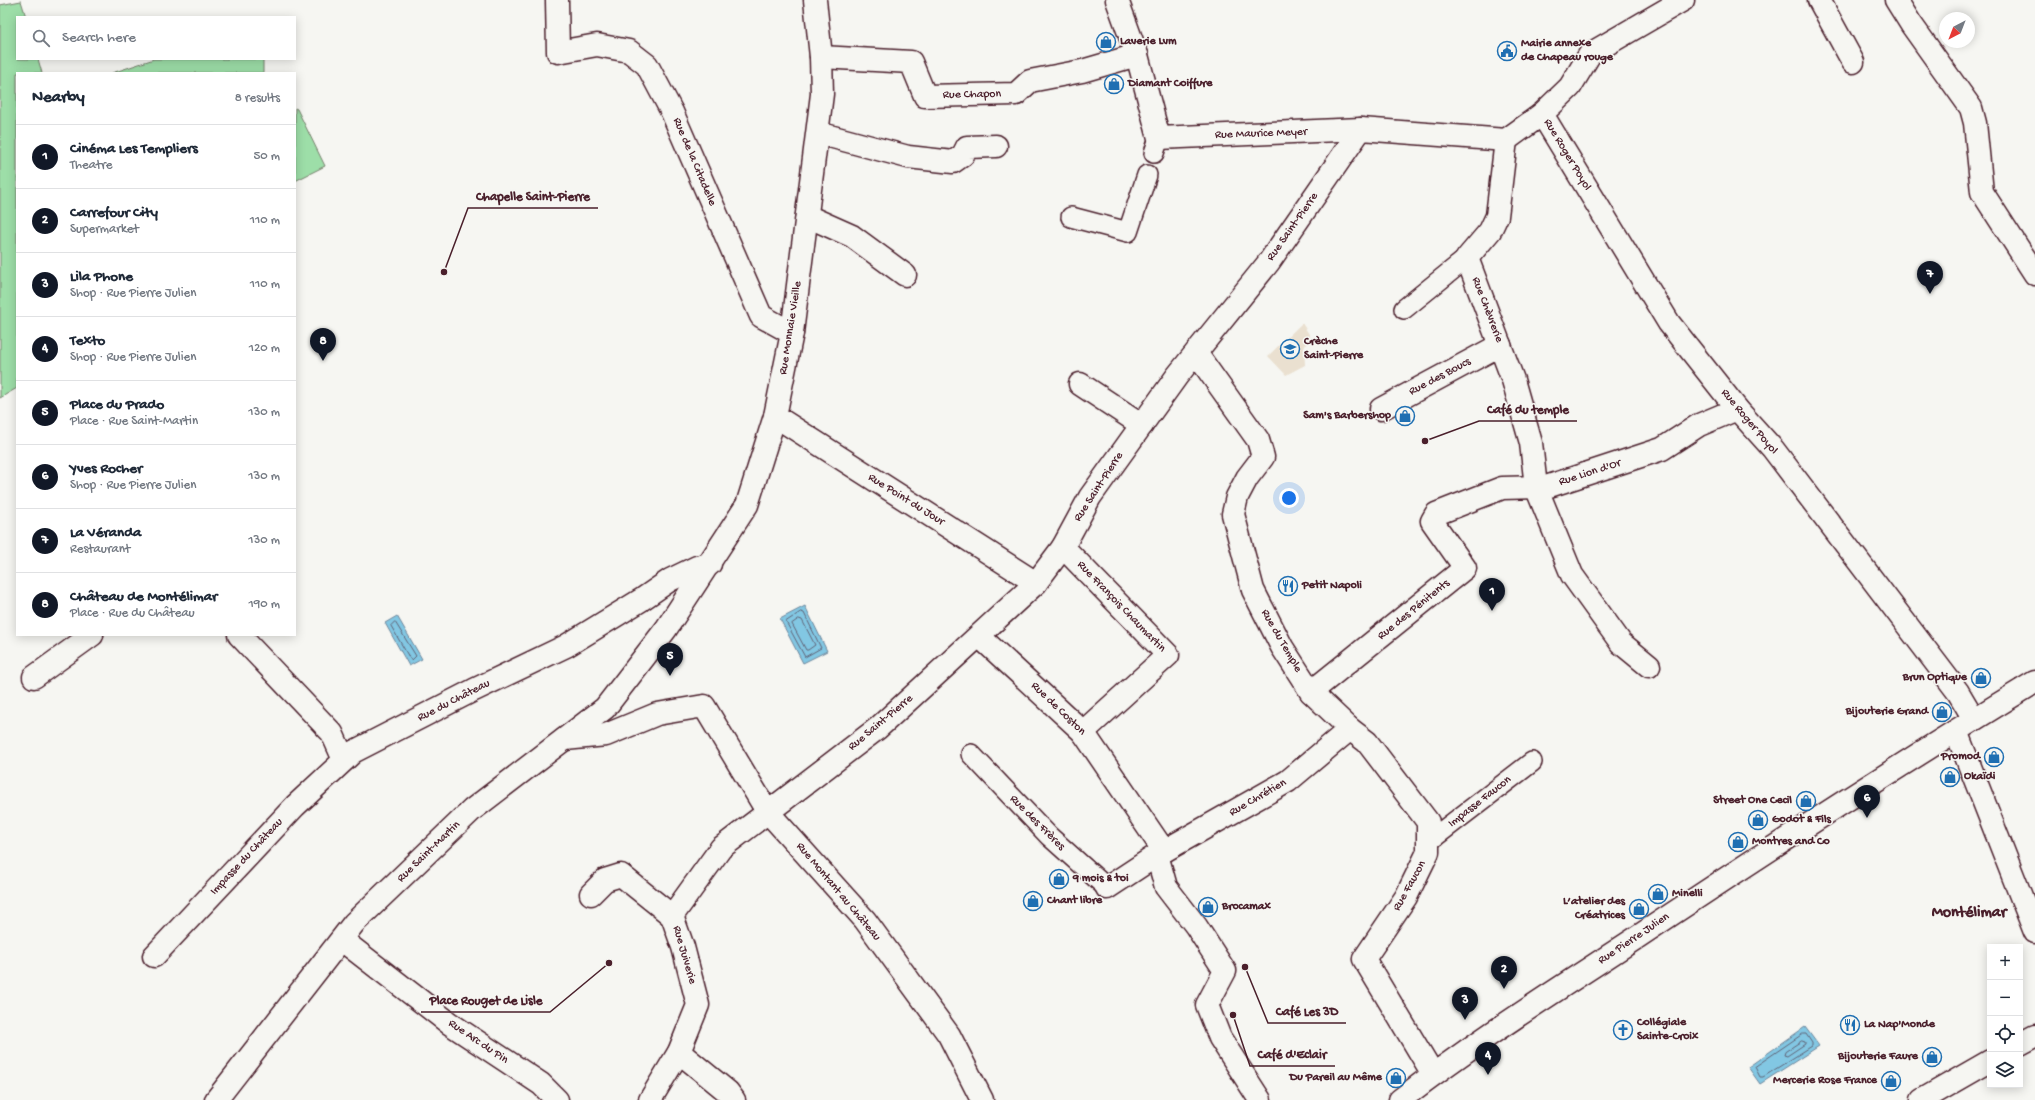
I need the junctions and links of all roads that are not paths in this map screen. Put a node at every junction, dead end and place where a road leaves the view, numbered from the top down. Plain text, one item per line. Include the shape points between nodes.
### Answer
1 (557, 0) edge
2 (815, 0) edge
3 (1117, 0) edge
4 (1683, 0) edge
5 (1819, 0) edge
6 (1896, 0) edge
7 (1137, 55) junction
8 (822, 57) junction
9 (1853, 62) dead end
10 (1542, 114) junction
11 (1361, 130) junction
12 (818, 133) junction
13 (1506, 140) junction
14 (996, 146) dead end
15 (1147, 175) dead end
16 (806, 216) junction
17 (1071, 217) dead end
18 (1467, 258) junction
19 (2035, 274) edge
20 (904, 275) dead end
21 (1404, 309) dead end
22 (792, 333) junction
23 (1500, 345) junction
24 (1196, 353) junction
25 (1080, 384) dead end
26 (1737, 409) junction
27 (1381, 410) dead end
28 (775, 416) junction
29 (1142, 425) junction
30 (1536, 487) junction
31 (1436, 514) joint
32 (1063, 547) junction
33 (710, 564) junction
34 (1036, 583) junction
35 (666, 629) joint
36 (87, 636) edge
37 (240, 636) edge
38 (980, 637) junction
39 (1649, 666) dead end
40 (34, 677) dead end
41 (2035, 682) edge
42 (1311, 692) junction
43 (1974, 719) junction
44 (1350, 729) junction
45 (1956, 731) junction
46 (1083, 732) junction
47 (565, 739) junction
48 (971, 754) dead end
49 (344, 760) junction
50 (1532, 762) dead end
51 (768, 811) junction
52 (1428, 842) junction
53 (1161, 853) junction
54 (1107, 888) joint
55 (591, 894) dead end
56 (672, 916) junction
57 (2035, 932) edge
58 (342, 940) junction
59 (154, 956) dead end
60 (2035, 1036) edge
61 (2023, 1042) edge
62 (679, 1052) junction
63 (1987, 1063) edge
64 (1433, 1074) junction
65 (216, 1100) edge
66 (557, 1100) edge
67 (650, 1100) edge
68 (734, 1100) edge
69 (982, 1100) edge
70 (1260, 1100) edge
71 (1400, 1100) edge
72 (1922, 1100) edge

1 - 22 street, Rue de la Citadelle via 558,52 597,45 629,51 647,65 672,112 761,316
2 - 8 street, Rue Monnaie Vieille
3 - 7 street, Rue Maurice Meyer
4 - 10 street via 1590,54 1570,86
5 - 9 street
6 - 19 street via 1971,108 1982,192
7 - 8 street, Rue Chapon via 1082,71 1030,81 1016,94 980,96 925,96 911,62
7 - 11 street, Rue Maurice Meyer via 1156,145
8 - 12 street, Rue Monnaie Vieille
10 - 13 street
10 - 26 street, Rue Roger Poyol via 1669,323
11 - 13 street, Rue Maurice Meyer
11 - 24 street, Rue Saint-Pierre via 1269,262
12 - 14 street via 908,157 953,162 963,155 968,147
12 - 16 street, Rue Monnaie Vieille
13 - 18 street via 1497,216 1490,231
15 - 17 lane via 1128,232
16 - 20 street via 852,236
16 - 22 street, Rue Monnaie Vieille
18 - 21 lane
18 - 23 street, Rue Chèvrerie
22 - 28 street, Rue Monnaie Vieille
23 - 27 street, Rue des Boucs
23 - 30 street, Rue Chèvrerie via 1531,443
24 - 29 street, Rue Saint-Pierre
24 - 42 street, Rue du Temple via 1258,440 1263,457 1247,478 1237,497 1233,514 1253,590 1282,647
25 - 29 street
26 - 30 street, Rue Lion d'Or via 1699,424 1662,449 1546,487
26 - 43 street, Rue Roger Poyol via 1777,455 1958,692
28 - 33 street, Rue Monnaie Vieille via 748,505
28 - 34 street, Rue Point du Jour
29 - 32 street, Rue Saint-Pierre via 1090,498
30 - 31 street, Rue Lion d'Or via 1502,488
30 - 39 street, Rue Chèvrerie via 1572,575 1621,643
31 - 42 street, Rue des Pénitents via 1432,522 1465,568
32 - 34 street, Rue Saint-Pierre
32 - 46 street, Rue François Chaumartin via 1168,655
33 - 35 street, Rue Monnaie Vieille
33 - 49 street, Rue du Château via 697,567 670,580 566,646 360,748
34 - 38 street, Rue Saint-Pierre
35 - 47 street, Rue Saint-Martin via 605,708
36 - 40 street
37 - 49 street via 332,733
38 - 46 street, Rue de Coston
38 - 51 street, Rue Saint-Pierre via 878,728
41 - 43 street, Rue Pierre Julien
42 - 44 street, Rue Faucon
43 - 45 street, Rue Pierre Julien
44 - 52 street, Rue Faucon via 1367,742 1428,822
44 - 53 street, Rue Chrétien via 1288,781
45 - 57 street
45 - 64 street, Rue Pierre Julien via 1681,908
46 - 53 street, Rue de Coston
47 - 51 street, Rue Montant au Château via 606,735 657,714 704,706
47 - 58 street, Rue Saint-Martin via 472,810 354,923
48 - 54 lane, Rue des Frères via 1048,836
49 - 59 street, Impasse du Château via 295,806
50 - 52 lane, Impasse Faucon
51 - 56 street, Rue Juiverie via 721,848
51 - 69 street, Rue Montant au Château via 865,920 950,1035
52 - 64 street, Rue Faucon via 1428,852 1406,897 1364,959
53 - 54 street, Rue Chrétien
53 - 70 street, Rue de Coston via 1166,887 1225,971 1207,1005 1220,1038
55 - 56 street via 605,880 621,875
56 - 62 street, Rue Juiverie via 698,1005
58 - 65 street, Rue Saint-Martin
58 - 66 street, Rue Arc du Pin via 449,1023 541,1084
60 - 61 street
62 - 67 street, Rue Juiverie
62 - 68 street via 728,1092
63 - 72 street
64 - 71 street, Rue Pierre Julien

